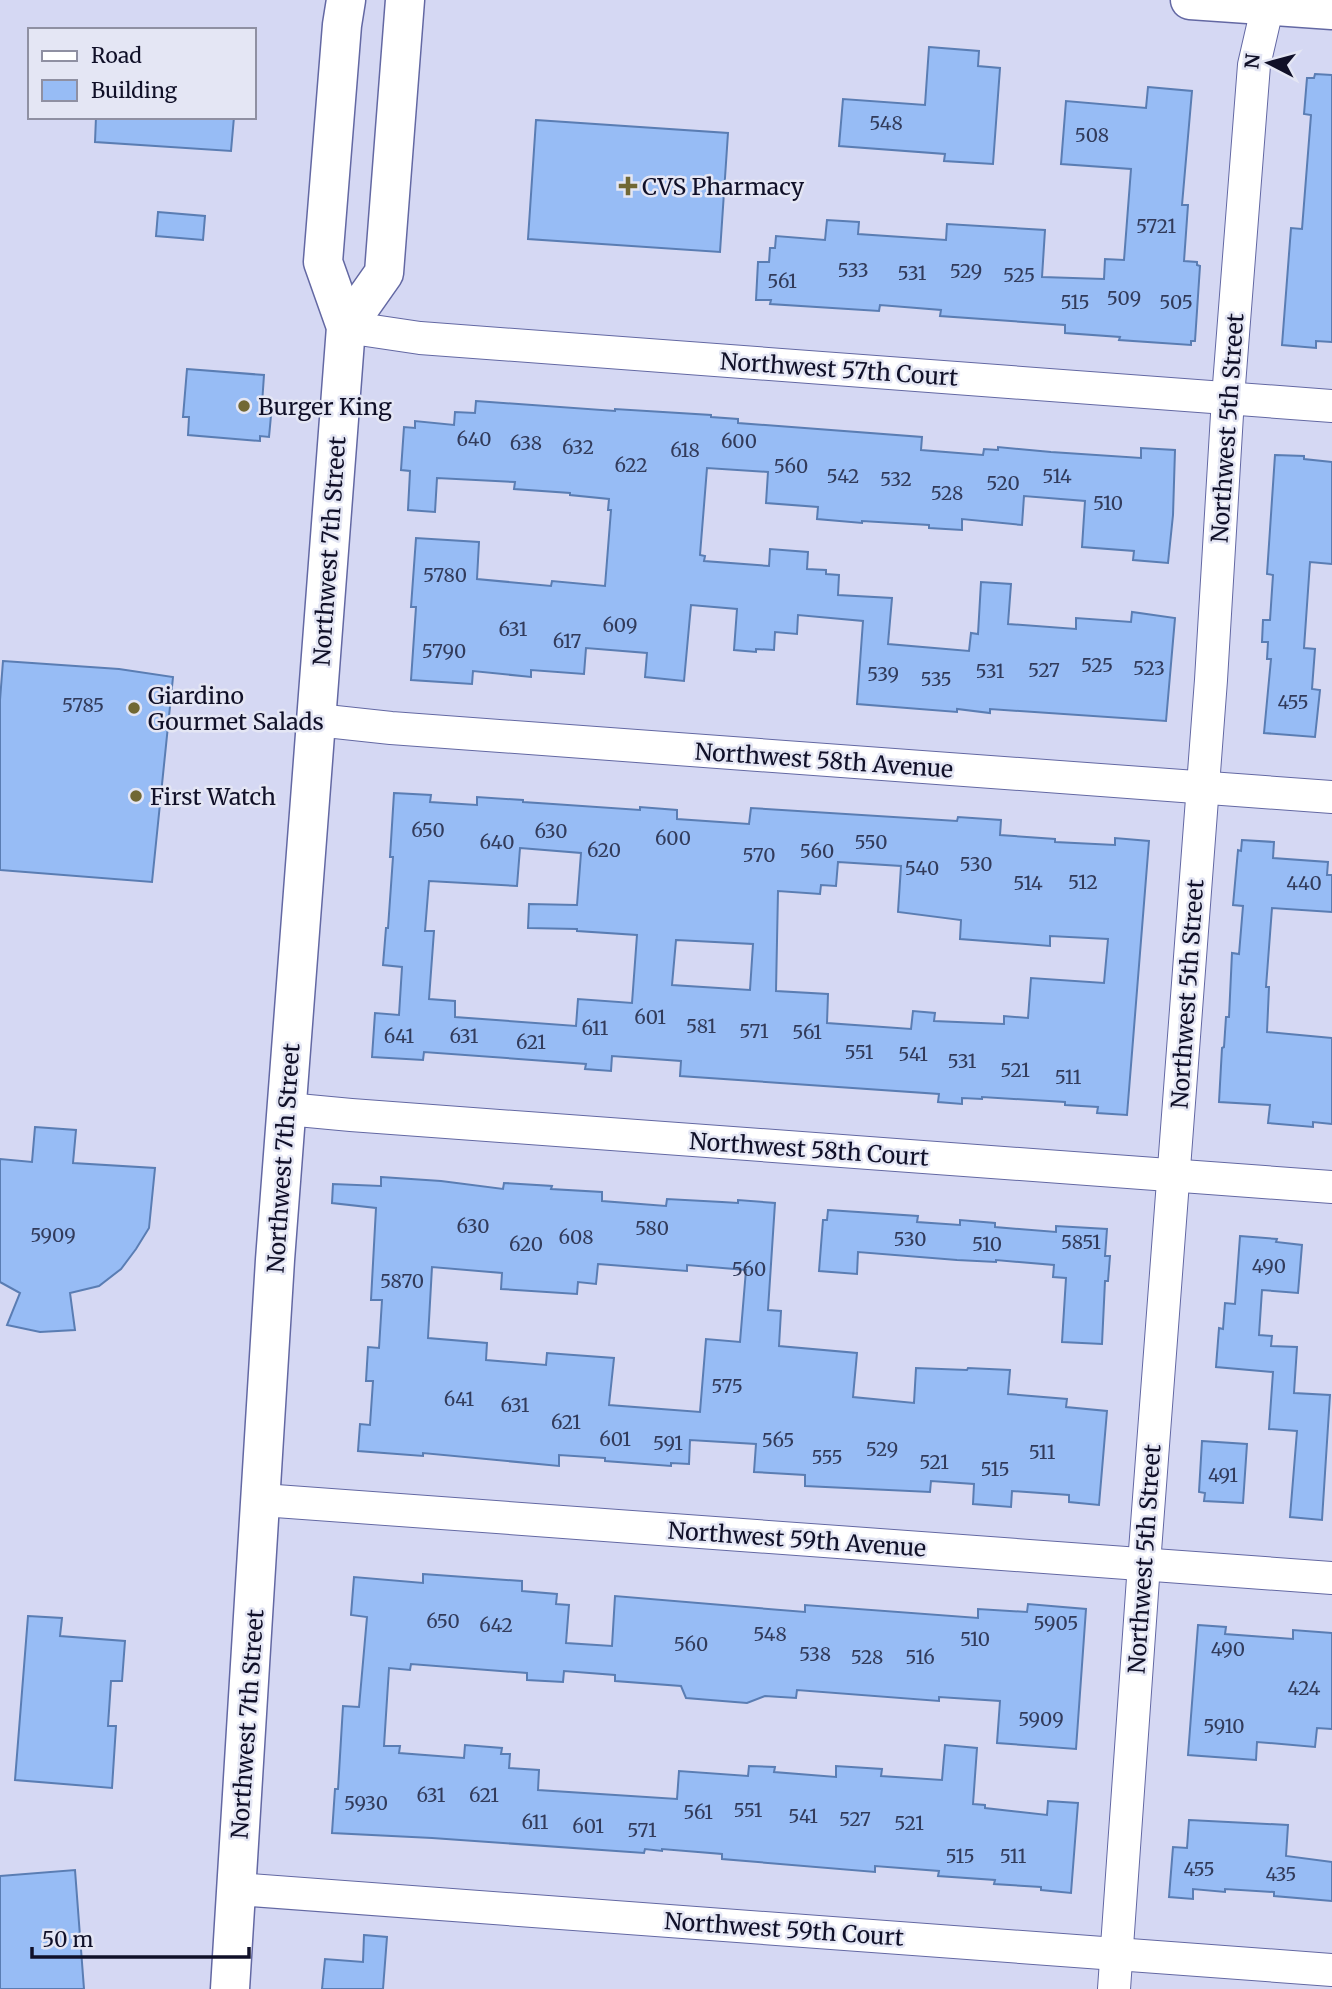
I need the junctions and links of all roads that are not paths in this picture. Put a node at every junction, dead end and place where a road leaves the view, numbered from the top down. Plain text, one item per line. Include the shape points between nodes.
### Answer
1 (346, 0) edge
2 (405, 0) edge
3 (1190, 0) edge
4 (1268, 3) edge
5 (1332, 10) edge
6 (346, 327) junction
7 (1228, 398) junction
8 (1332, 406) edge
9 (317, 720) junction
10 (1202, 788) junction
11 (1332, 797) edge
12 (287, 1109) junction
13 (1173, 1175) junction
14 (1332, 1187) edge
15 (262, 1500) junction
16 (1144, 1564) junction
17 (1332, 1578) edge
18 (236, 1889) junction
19 (1116, 1954) junction
20 (1332, 1970) edge
21 (230, 1989) edge
22 (1114, 1989) edge

1 - 6 main road, Northwest 7th Street via 323,262
2 - 6 main road via 384,273
3 - 4 main road
4 - 5 main road
4 - 7 street, Northwest 5th Street via 1254,65
6 - 7 street, Northwest 57th Court via 420,338
6 - 9 main road, Northwest 7th Street
7 - 8 street, Northwest 57th Court
7 - 10 street, Northwest 5th Street
9 - 10 street, Northwest 58th Avenue
9 - 12 main road, Northwest 7th Street
10 - 11 street, Northwest 58th Avenue
10 - 13 street, Northwest 5th Street
12 - 13 street, Northwest 58th Court
12 - 15 main road, Northwest 7th Street
13 - 14 street, Northwest 58th Court
13 - 16 street, Northwest 5th Street
15 - 16 street, Northwest 59th Avenue
15 - 18 main road, Northwest 7th Street
16 - 17 street, Northwest 59th Avenue
16 - 19 street, Northwest 5th Street
18 - 19 street, Northwest 59th Court
18 - 21 main road, Northwest 7th Street
19 - 20 street, Northwest 59th Court
19 - 22 street, Northwest 5th Street

